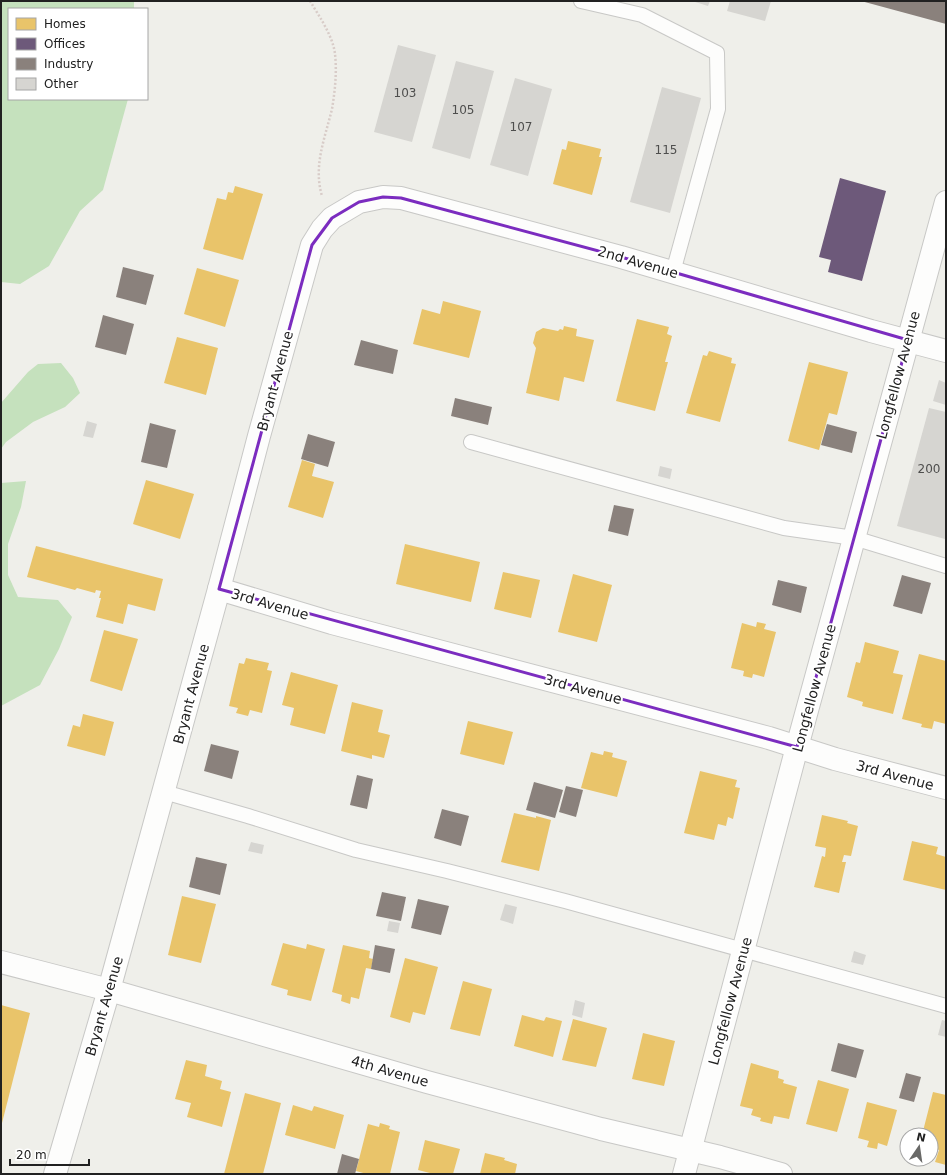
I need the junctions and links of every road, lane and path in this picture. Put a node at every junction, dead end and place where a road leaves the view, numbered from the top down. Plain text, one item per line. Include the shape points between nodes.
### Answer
1 (310, 1) edge
2 (581, 1) edge
3 (946, 202) edge
4 (332, 218) junction
5 (673, 272) junction
6 (908, 340) junction
7 (946, 351) edge
8 (471, 442) dead end
9 (854, 538) junction
10 (946, 566) edge
11 (220, 590) junction
12 (797, 747) junction
13 (946, 788) edge
14 (164, 792) junction
15 (744, 950) junction
16 (1, 962) edge
17 (109, 990) junction
18 (946, 1006) edge
19 (691, 1150) junction
20 (55, 1174) edge
21 (684, 1174) edge
22 (780, 1174) edge

1 - 4 path via 327,30 335,52 336,80 319,166 321,195
2 - 5 lane via 642,15 717,53 718,109
3 - 6 street, Longfellow Avenue
4 - 5 street, 2nd Avenue via 359,202 383,197 401,198
4 - 11 street, Bryant Avenue via 312,245
5 - 6 street, 2nd Avenue
6 - 7 street, 2nd Avenue
6 - 9 street, Longfellow Avenue
8 - 9 lane via 784,528
9 - 10 lane
9 - 12 street, Longfellow Avenue
11 - 12 street, 3rd Avenue via 332,623
11 - 14 street, Bryant Avenue
12 - 13 street, 3rd Avenue
12 - 15 street, Longfellow Avenue
14 - 15 lane via 356,850 550,897
14 - 17 street, Bryant Avenue
15 - 18 lane
15 - 19 street, Longfellow Avenue
16 - 17 street, 4th Avenue
17 - 19 street, 4th Avenue via 427,1082 601,1129
17 - 20 street, Bryant Avenue
19 - 21 street, Longfellow Avenue
19 - 22 street, 4th Avenue

